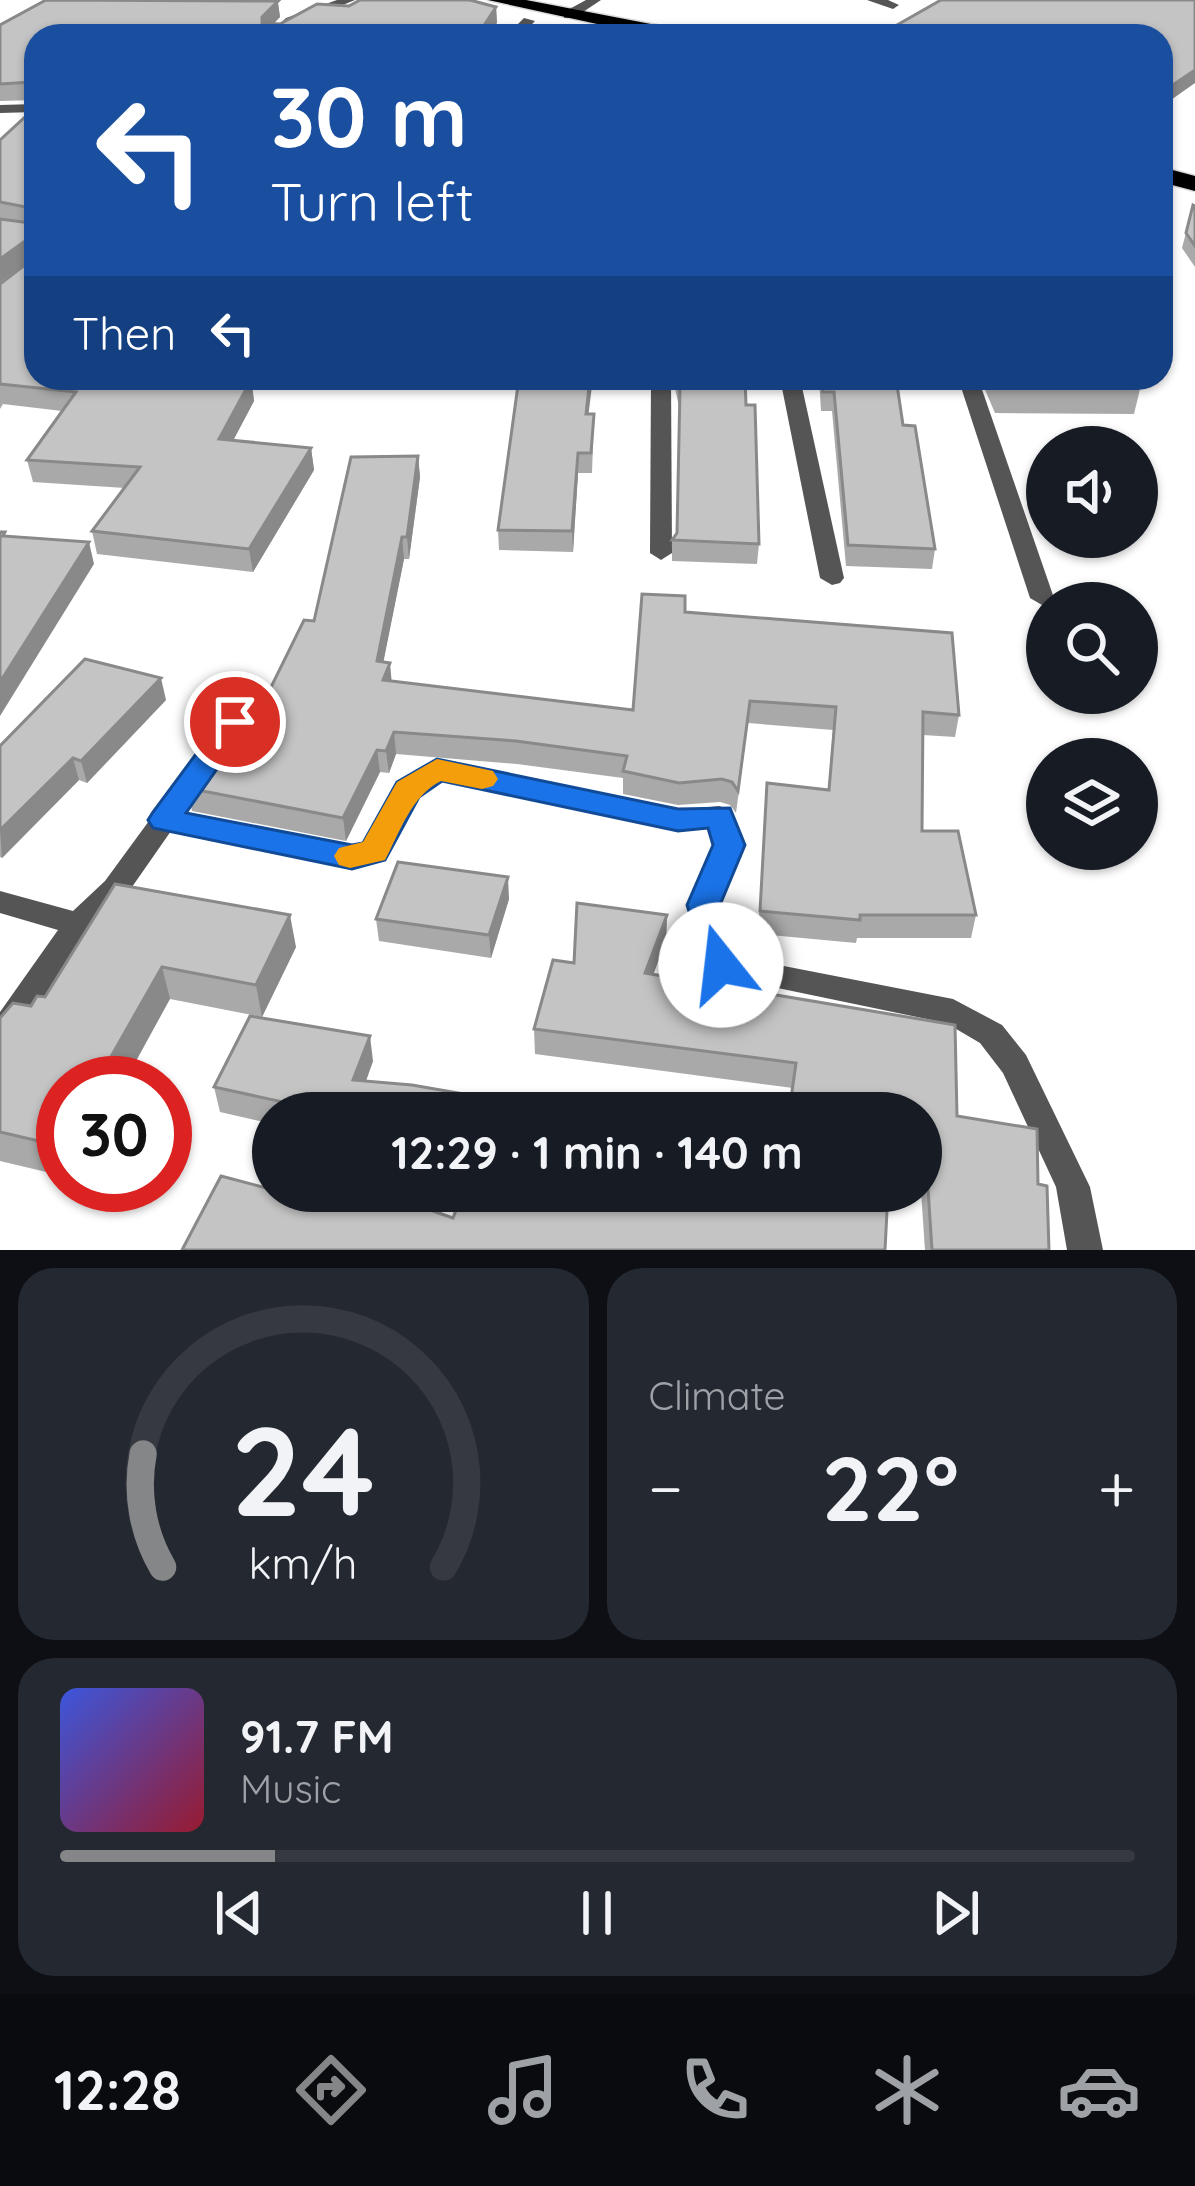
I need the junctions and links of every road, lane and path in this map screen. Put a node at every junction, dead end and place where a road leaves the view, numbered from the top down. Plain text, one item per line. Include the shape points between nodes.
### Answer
1 (349, 0) edge
2 (595, 0) edge
3 (873, 0) edge
4 (893, 4) dead end
5 (490, 5) edge
6 (569, 15) junction
7 (529, 21) junction
8 (288, 24) edge
9 (526, 24) edge
10 (546, 24) edge
11 (617, 24) edge
12 (661, 390) edge
13 (793, 390) edge
14 (972, 390) edge
15 (662, 553) dead end
16 (832, 578) dead end
17 (1037, 582) edge
18 (259, 689) dead end
19 (164, 820) junction
20 (0, 902) edge
21 (78, 924) junction
22 (0, 1037) edge
23 (1085, 1250) edge

1 - 8 street
2 - 6 street
3 - 4 street
5 - 6 highway
5 - 7 highway
6 - 11 highway
7 - 9 street
7 - 10 highway
12 - 15 street
13 - 16 street
14 - 17 street
18 - 19 street
19 - 21 street via 115,889
19 - 23 street via 352,857 374,852 407,790 437,769 678,820 719,816 729,845 704,905 721,965 953,1012 991,1034 1016,1064 1073,1187
20 - 21 street
21 - 22 street

